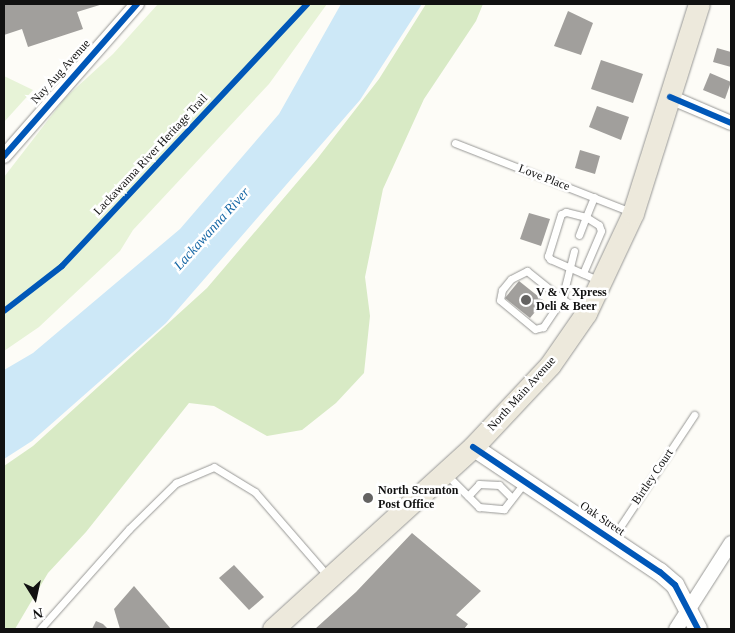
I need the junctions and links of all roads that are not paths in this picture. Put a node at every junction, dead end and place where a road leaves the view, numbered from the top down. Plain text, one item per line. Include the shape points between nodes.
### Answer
1 (137, 4) edge
2 (699, 4) edge
3 (670, 97) junction
4 (731, 123) edge
5 (455, 143) dead end
6 (4, 156) edge
7 (594, 197) junction
8 (633, 213) junction
9 (586, 217) junction
10 (578, 235) dead end
11 (574, 251) dead end
12 (570, 269) junction
13 (592, 277) junction
14 (562, 299) junction
15 (586, 313) junction
16 (694, 415) dead end
17 (473, 447) junction
18 (446, 474) junction
19 (525, 482) junction
20 (468, 496) junction
21 (512, 498) junction
22 (612, 539) junction
23 (731, 543) edge
24 (330, 578) junction
25 (689, 610) junction
26 (40, 629) edge
27 (273, 629) edge
28 (676, 629) edge
29 (698, 629) edge

1 - 6 street, Nay Aug Avenue
2 - 3 main road, North Main Avenue
3 - 4 street
3 - 8 main road, North Main Avenue
5 - 7 lane, Love Place
7 - 8 lane, Love Place
7 - 9 lane
8 - 13 main road, North Main Avenue
9 - 10 lane
9 - 12 lane via 566,212 561,214 551,242 550,260
9 - 13 lane via 599,225 600,231
11 - 12 lane
12 - 13 lane
12 - 14 lane
13 - 15 main road, North Main Avenue
14 - 14 lane via 542,327 535,329 500,300 502,290 511,279 527,271
14 - 15 lane
15 - 17 main road, North Main Avenue via 550,366
16 - 22 lane, Birtley Court
17 - 18 main road, North Main Avenue
17 - 19 street, Oak Street
18 - 20 lane
18 - 24 main road, North Main Avenue
19 - 21 lane
19 - 22 street, Oak Street
20 - 21 lane via 479,507 504,509
20 - 21 lane via 479,484 499,485
22 - 25 street, Oak Street via 676,585
23 - 25 street
24 - 26 lane via 255,492 214,467 176,483 129,528
24 - 27 main road, North Main Avenue
25 - 28 street
25 - 29 street, Oak Street

